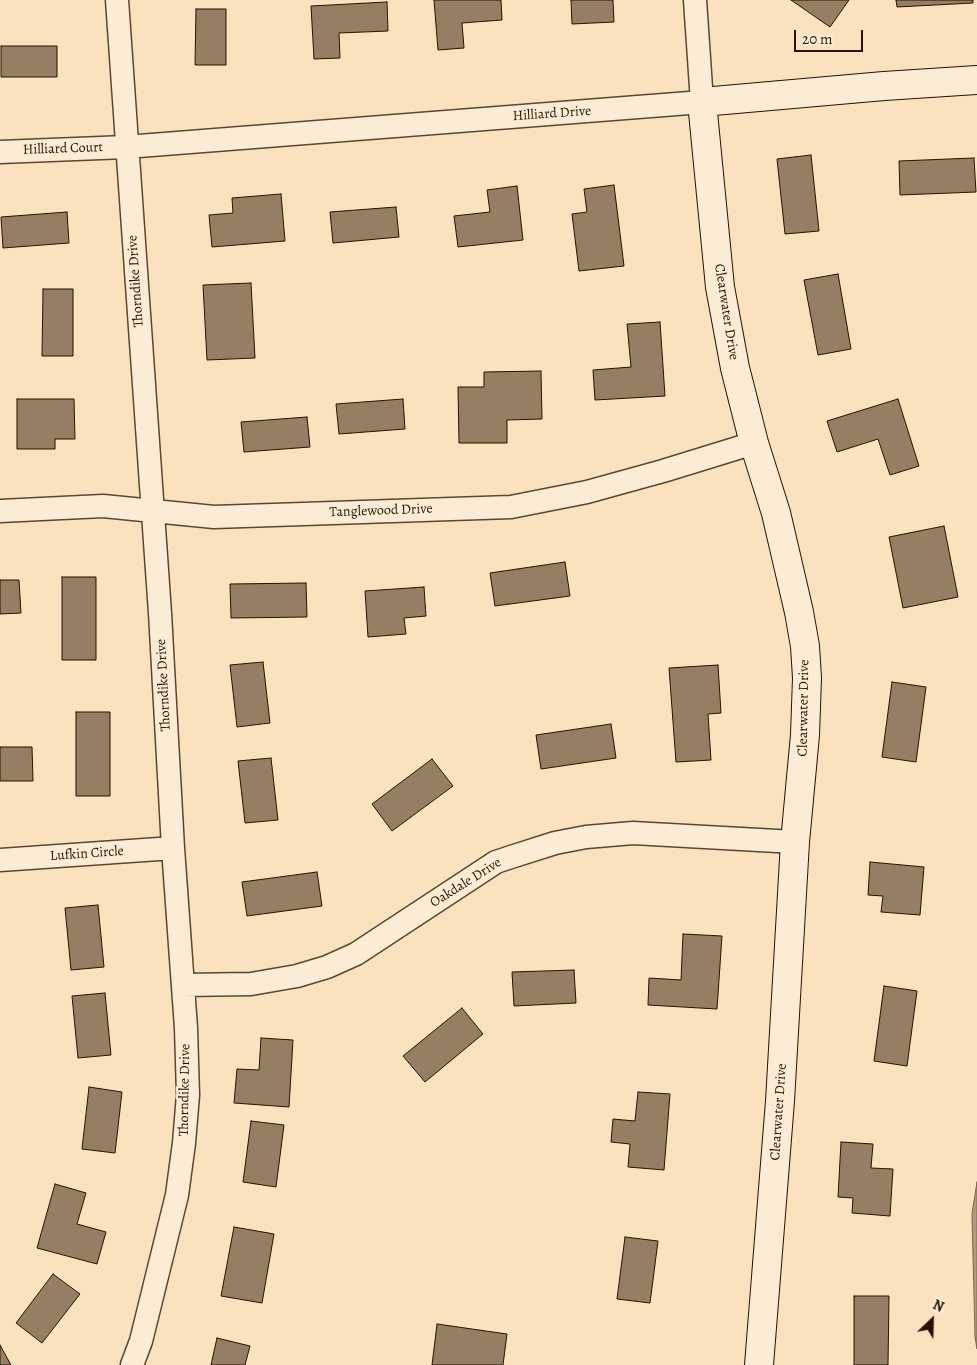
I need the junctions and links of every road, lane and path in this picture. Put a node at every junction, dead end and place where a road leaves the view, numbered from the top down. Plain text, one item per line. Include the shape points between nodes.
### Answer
1 (117, 0) edge
2 (695, 0) edge
3 (977, 80) edge
4 (702, 102) junction
5 (126, 146) junction
6 (0, 152) edge
7 (754, 443) junction
8 (0, 511) edge
9 (152, 511) junction
10 (795, 842) junction
11 (173, 848) junction
12 (0, 860) edge
13 (183, 985) junction
14 (132, 1365) edge
15 (760, 1365) edge

1 - 5 street, Thorndike Drive
2 - 4 street, Clearwater Drive
3 - 4 street, Hilliard Drive
4 - 5 street, Hilliard Drive
4 - 7 street, Clearwater Drive via 720,287 735,368
5 - 6 street, Hilliard Court
5 - 9 street, Thorndike Drive
7 - 9 street, Tanglewood Drive via 588,492 511,507 214,517
7 - 10 street, Clearwater Drive via 776,513 805,646 805,735
8 - 9 street, Tanglewood Drive via 103,506
9 - 11 street, Thorndike Drive
10 - 13 street, Oakdale Drive via 633,833 556,843 496,862 356,954 327,967 251,984
10 - 15 street, Clearwater Drive
11 - 12 street, Lufkin Circle
11 - 13 street, Thorndike Drive
13 - 14 street, Thorndike Drive via 188,1096 183,1152 177,1195 141,1341

